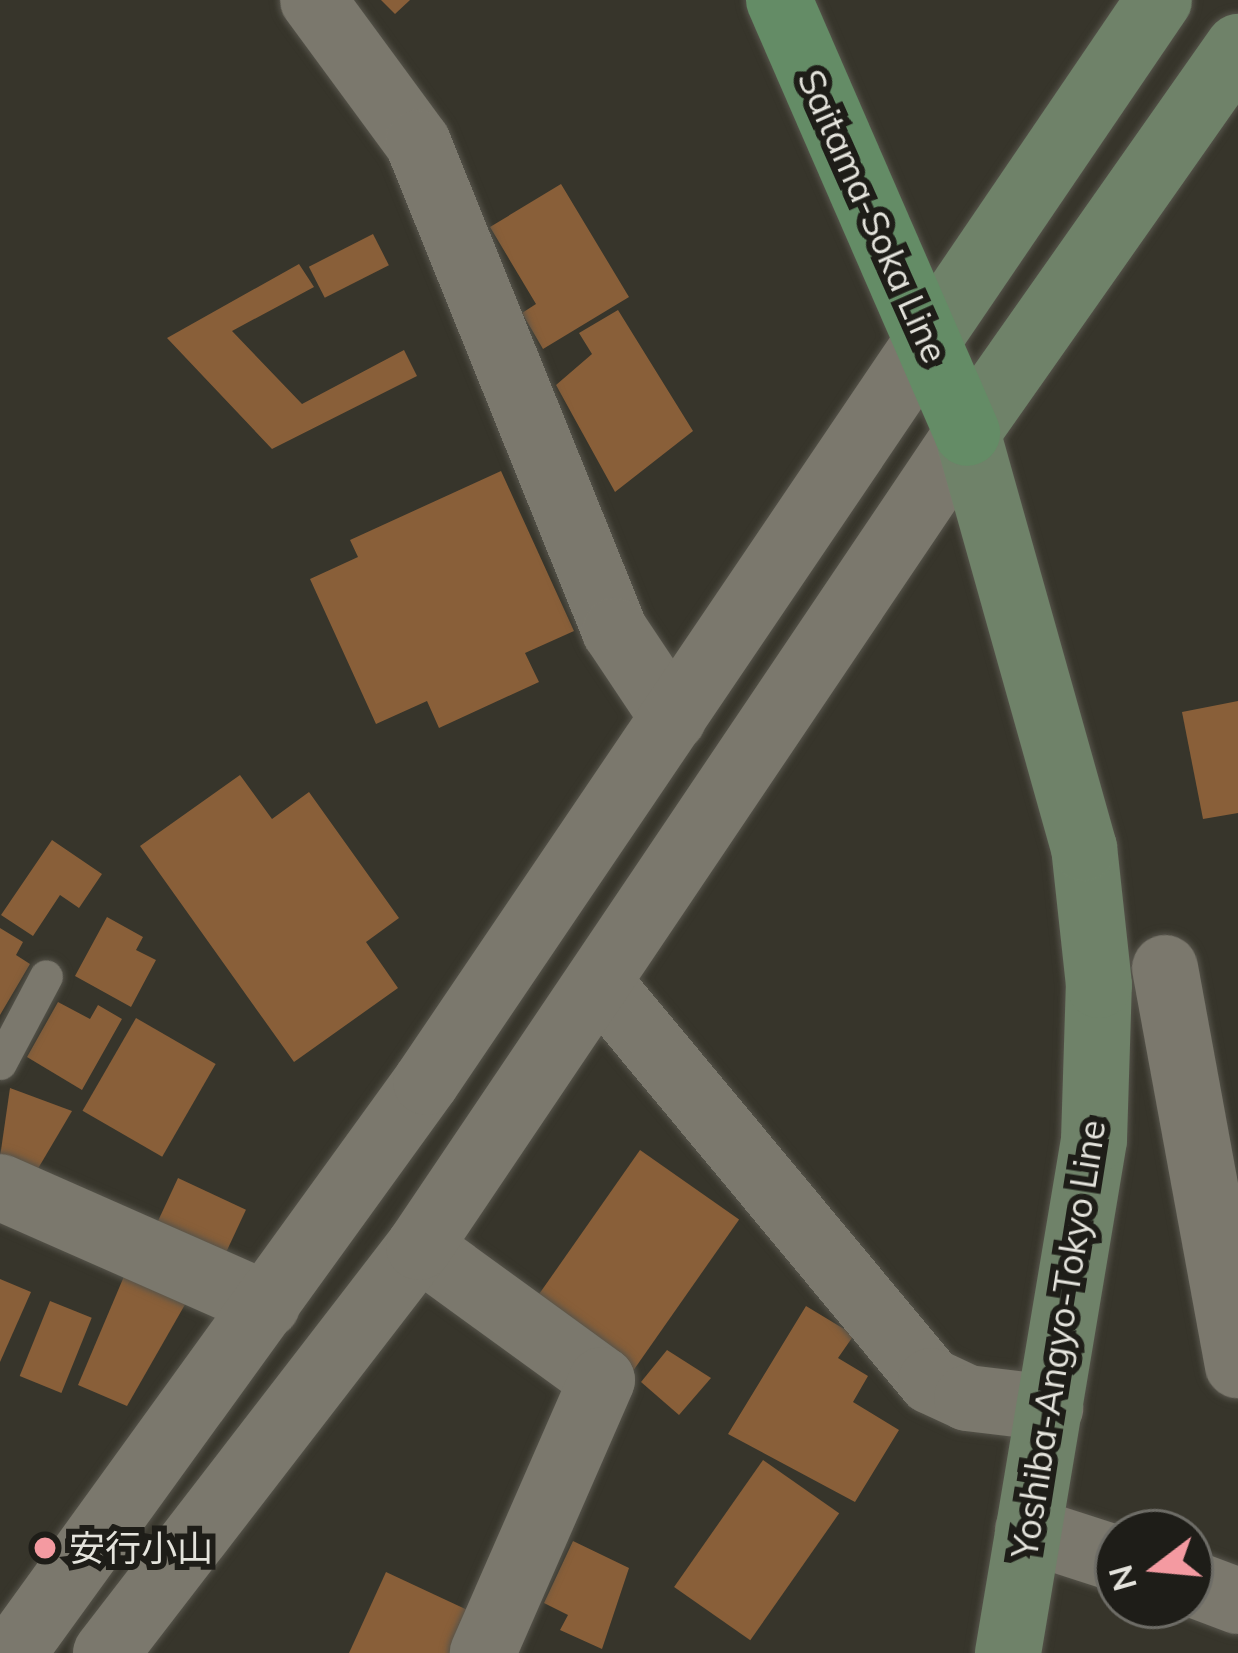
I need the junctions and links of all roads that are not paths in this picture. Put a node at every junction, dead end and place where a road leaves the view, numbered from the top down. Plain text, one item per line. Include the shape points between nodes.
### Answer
1 (313, 0) edge
2 (779, 0) edge
3 (1159, 0) edge
4 (1238, 47) edge
5 (928, 340) junction
6 (967, 433) junction
7 (673, 718) junction
8 (1165, 968) dead end
9 (46, 976) dead end
10 (601, 984) junction
11 (0, 1063) edge
12 (0, 1187) edge
13 (419, 1247) junction
14 (267, 1305) junction
15 (1238, 1365) edge
16 (1050, 1408) junction
17 (1028, 1530) junction
18 (1094, 1551) edge
19 (129, 1645) edge
20 (14, 1653) edge
21 (483, 1653) edge
22 (1008, 1653) edge

1 - 7 street via 418,142 615,631
2 - 5 main road, Saitama-Soka Line
3 - 5 main road
4 - 6 main road
5 - 6 main road, Saitama-Soka Line
5 - 7 street
6 - 10 street
6 - 16 main road, Yoshiba-Angyo-Tokyo Line via 1084,848 1099,985 1094,1140
7 - 14 street
8 - 15 street
9 - 11 lane
10 - 13 street
10 - 16 street via 932,1381 967,1398
12 - 14 street
13 - 19 street
13 - 21 street via 602,1380
14 - 20 street
16 - 17 main road, Yoshiba-Angyo-Tokyo Line
17 - 18 street
17 - 22 main road, Yoshiba-Angyo-Tokyo Line

